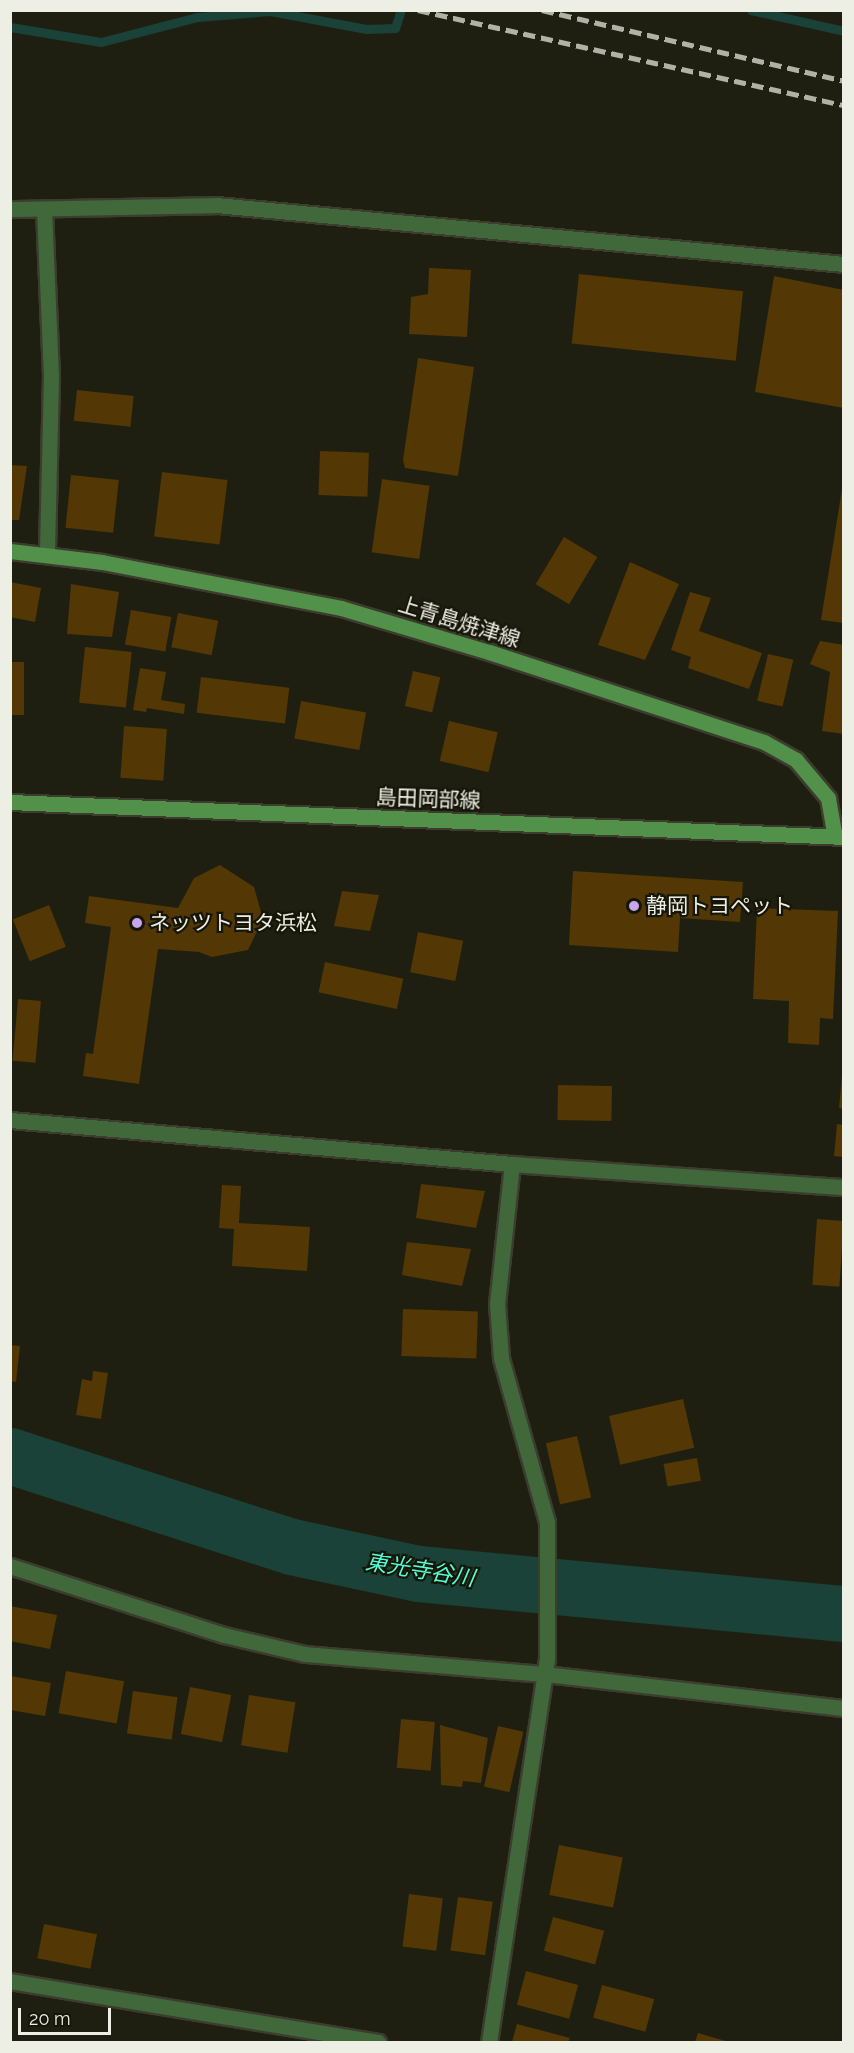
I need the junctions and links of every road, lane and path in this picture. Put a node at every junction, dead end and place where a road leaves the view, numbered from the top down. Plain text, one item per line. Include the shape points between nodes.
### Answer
1 (10, 209) edge
2 (44, 209) junction
3 (843, 264) edge
4 (10, 551) edge
5 (47, 555) junction
6 (10, 802) edge
7 (839, 837) edge
8 (10, 1120) edge
9 (512, 1164) junction
10 (843, 1187) edge
11 (10, 1566) edge
12 (546, 1667) junction
13 (843, 1708) edge
14 (10, 1981) edge
15 (378, 2043) edge
16 (489, 2043) edge

1 - 2 street
2 - 3 street via 216,205
2 - 5 street via 51,375
4 - 5 main road, 上青島焼津線
5 - 7 main road, 上青島焼津線 via 216,582 341,608 764,742 796,760 828,798
6 - 7 main road, 島田岡部線
8 - 9 street
9 - 10 street
9 - 12 street via 497,1304 501,1358 547,1522
11 - 12 street via 224,1635 305,1654
12 - 13 street
12 - 16 street
14 - 15 street

